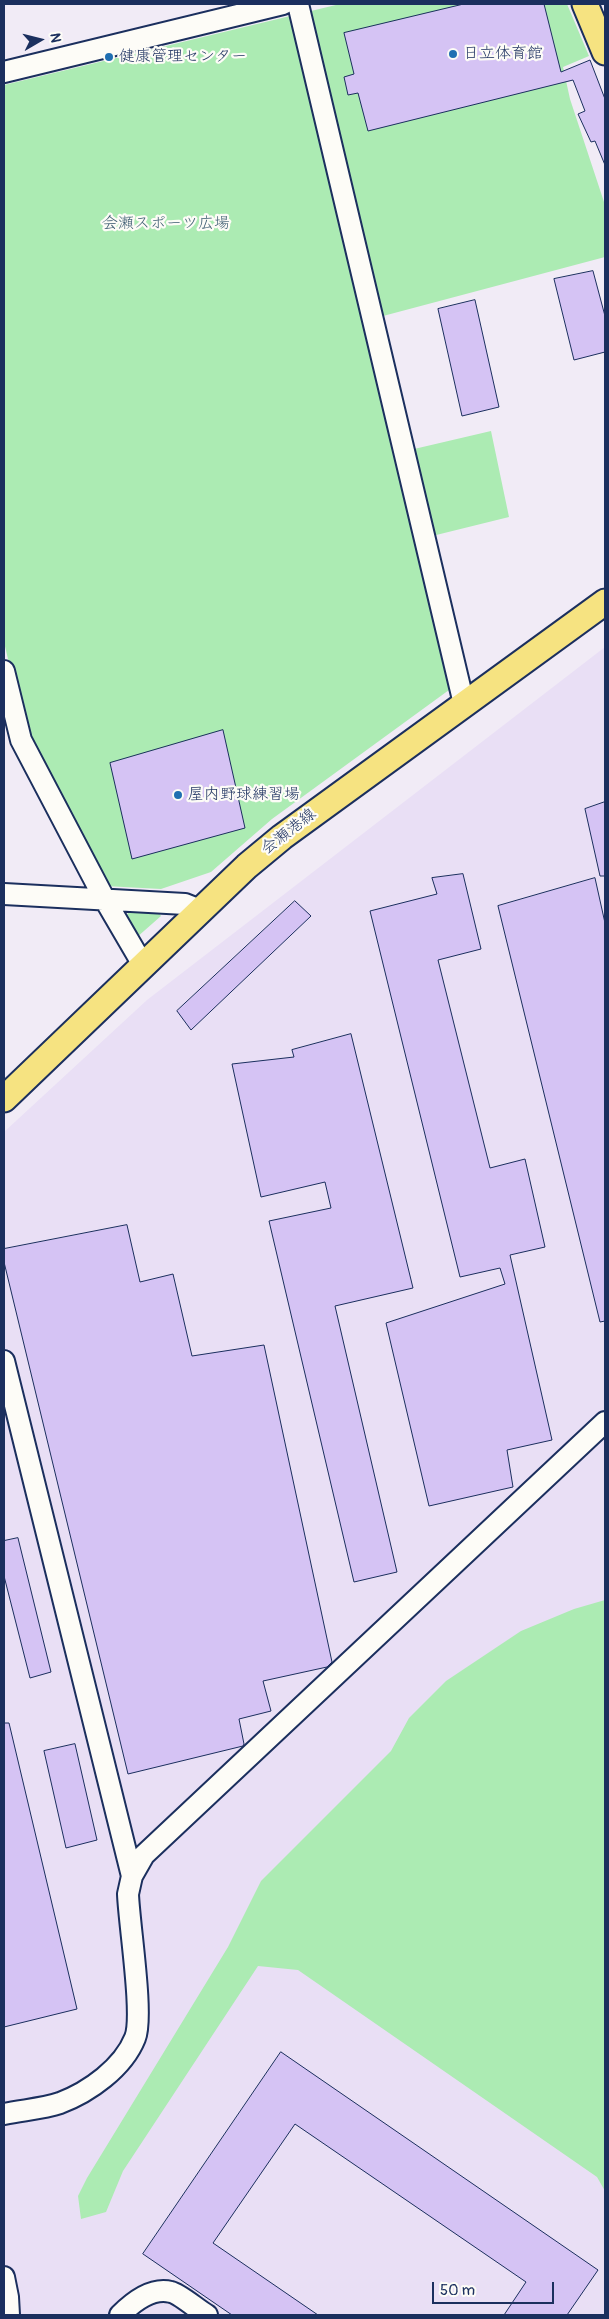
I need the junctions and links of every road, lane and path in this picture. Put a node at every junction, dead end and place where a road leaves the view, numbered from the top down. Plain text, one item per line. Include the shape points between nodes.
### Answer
1 (283, 4) edge
2 (298, 4) edge
3 (585, 4) edge
4 (605, 52) edge
5 (4, 72) edge
6 (605, 602) edge
7 (4, 671) edge
8 (464, 704) junction
9 (4, 894) edge
10 (105, 900) junction
11 (200, 910) junction
12 (144, 965) junction
13 (4, 1099) edge
14 (4, 1361) edge
15 (605, 1422) edge
16 (132, 1876) junction
17 (4, 2114) edge
18 (4, 2277) edge
19 (9, 2315) edge
20 (120, 2315) edge
21 (207, 2315) edge

1 - 5 street
2 - 8 street
3 - 4 main road
6 - 8 main road, 会瀬港線
7 - 10 street via 21,740
8 - 11 main road, 会瀬港線 via 282,837
9 - 10 street
10 - 11 street via 185,904
10 - 12 street
11 - 12 main road, 会瀬港線
12 - 13 main road, 会瀬港線
14 - 16 street
15 - 16 street via 144,1854
16 - 17 street via 128,1894 138,2009 136,2037 121,2062 77,2096 58,2104
18 - 19 street
20 - 21 street via 134,2302 152,2293 171,2292

